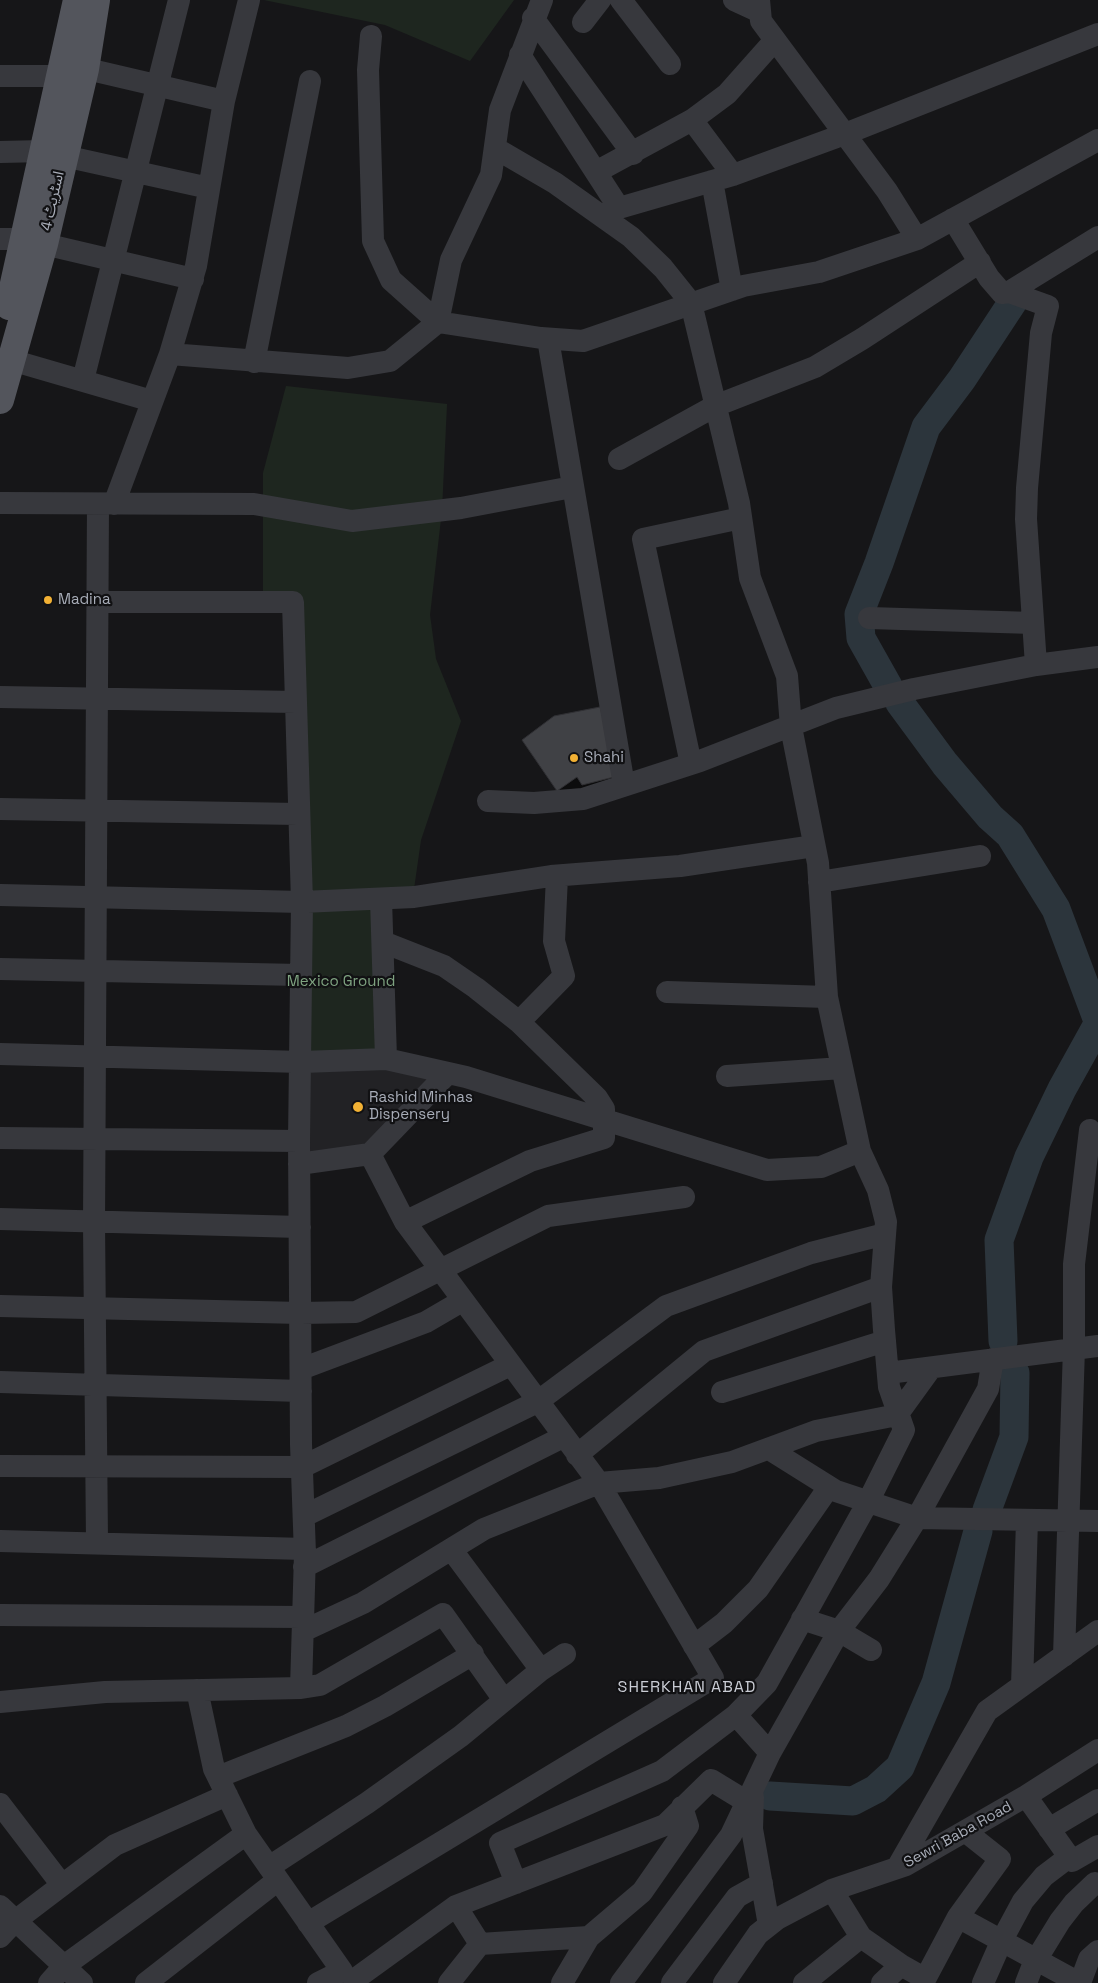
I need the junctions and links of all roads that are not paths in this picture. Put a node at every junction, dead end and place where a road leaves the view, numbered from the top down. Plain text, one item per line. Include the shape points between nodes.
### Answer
1 (77, 0) edge
2 (96, 0) edge
3 (179, 0) edge
4 (249, 0) edge
5 (600, 0) edge
6 (621, 0) edge
7 (734, 0) edge
8 (760, 6) edge
9 (538, 9) edge
10 (583, 22) dead end
11 (1098, 34) edge
12 (371, 36) dead end
13 (776, 40) junction
14 (520, 55) junction
15 (670, 64) dead end
16 (70, 69) junction
17 (0, 76) edge
18 (310, 81) dead end
19 (157, 87) junction
20 (224, 101) junction
21 (692, 120) junction
22 (845, 134) junction
23 (1098, 140) edge
24 (495, 148) junction
25 (0, 152) edge
26 (54, 153) junction
27 (633, 154) junction
28 (136, 172) junction
29 (596, 172) junction
30 (733, 175) junction
31 (712, 181) junction
32 (210, 188) junction
33 (610, 212) junction
34 (953, 219) junction
35 (1098, 237) edge
36 (917, 239) junction
37 (22, 240) edge
38 (113, 261) junction
39 (980, 262) junction
40 (192, 278) junction
41 (732, 290) junction
42 (1009, 292) junction
43 (691, 303) junction
44 (438, 322) junction
45 (548, 339) junction
46 (170, 354) junction
47 (5, 356) edge
48 (254, 362) junction
49 (83, 380) junction
50 (0, 400) edge
51 (152, 401) junction
52 (715, 406) junction
53 (619, 459) dead end
54 (572, 487) junction
55 (0, 503) edge
56 (106, 504) junction
57 (741, 518) junction
58 (98, 602) junction
59 (868, 618) dead end
60 (1033, 623) junction
61 (1098, 657) edge
62 (1036, 665) junction
63 (0, 697) edge
64 (98, 699) junction
65 (296, 702) junction
66 (791, 727) junction
67 (691, 764) junction
68 (624, 785) junction
69 (488, 801) dead end
70 (0, 809) edge
71 (97, 811) junction
72 (298, 814) junction
73 (814, 846) junction
74 (980, 856) dead end
75 (557, 876) junction
76 (819, 882) junction
77 (0, 895) edge
78 (96, 897) junction
79 (381, 899) junction
80 (302, 902) junction
81 (383, 942) junction
82 (0, 969) edge
83 (96, 971) junction
84 (300, 975) junction
85 (667, 992) dead end
86 (827, 997) junction
87 (518, 1022) junction
88 (0, 1054) edge
89 (95, 1057) junction
90 (386, 1058) junction
91 (302, 1062) junction
92 (842, 1068) junction
93 (448, 1073) junction
94 (727, 1076) dead end
95 (605, 1120) junction
96 (1090, 1130) dead end
97 (0, 1138) edge
98 (94, 1139) junction
99 (299, 1141) junction
100 (860, 1150) junction
101 (370, 1154) junction
102 (299, 1164) junction
103 (684, 1196) dead end
104 (0, 1220) edge
105 (405, 1222) junction
106 (94, 1223) junction
107 (300, 1227) junction
108 (885, 1234) junction
109 (440, 1271) junction
110 (881, 1287) junction
111 (462, 1301) junction
112 (0, 1306) edge
113 (95, 1307) junction
114 (300, 1313) junction
115 (885, 1341) junction
116 (1098, 1346) edge
117 (1074, 1348) junction
118 (993, 1359) junction
119 (510, 1365) junction
120 (931, 1368) junction
121 (301, 1369) junction
122 (888, 1372) junction
123 (0, 1382) edge
124 (96, 1384) junction
125 (301, 1392) junction
126 (722, 1392) dead end
127 (537, 1402) junction
128 (897, 1415) junction
129 (563, 1437) junction
130 (769, 1449) junction
131 (577, 1455) junction
132 (0, 1466) edge
133 (96, 1466) junction
134 (302, 1467) junction
135 (599, 1484) junction
136 (829, 1487) junction
137 (868, 1502) junction
138 (304, 1516) junction
139 (917, 1518) junction
140 (1027, 1520) junction
141 (1069, 1521) junction
142 (1098, 1521) edge
143 (0, 1541) edge
144 (97, 1542) junction
145 (451, 1549) junction
146 (305, 1558) junction
147 (0, 1615) edge
148 (802, 1619) junction
149 (303, 1624) junction
150 (839, 1631) junction
151 (1098, 1631) edge
152 (694, 1646) junction
153 (872, 1650) dead end
154 (472, 1654) junction
155 (565, 1654) dead end
156 (1064, 1656) junction
157 (541, 1670) junction
158 (1022, 1686) junction
159 (301, 1688) junction
160 (197, 1690) junction
161 (504, 1700) junction
162 (0, 1702) edge
163 (736, 1715) junction
164 (1098, 1750) edge
165 (770, 1753) junction
166 (223, 1786) junction
167 (750, 1795) junction
168 (1026, 1796) junction
169 (1098, 1800) edge
170 (0, 1804) edge
171 (682, 1807) junction
172 (1050, 1829) junction
173 (966, 1832) junction
174 (246, 1834) junction
175 (1098, 1846) edge
176 (1069, 1857) junction
177 (897, 1868) junction
178 (273, 1873) junction
179 (516, 1883) junction
180 (762, 1883) junction
181 (1095, 1883) dead end
182 (62, 1885) junction
183 (832, 1890) junction
184 (456, 1906) junction
185 (958, 1917) junction
186 (5, 1921) edge
187 (308, 1923) junction
188 (769, 1925) junction
189 (588, 1937) junction
190 (861, 1937) junction
191 (1002, 1940) junction
192 (480, 1944) junction
193 (1098, 1951) edge
194 (1037, 1959) junction
195 (901, 1965) junction
196 (64, 1966) junction
197 (354, 1980) dead end
198 (923, 1980) edge
199 (49, 1983) edge
200 (82, 1983) edge
201 (146, 1983) edge
202 (318, 1983) edge
203 (448, 1983) edge
204 (562, 1983) edge
205 (621, 1983) edge
206 (672, 1983) edge
207 (724, 1983) edge
208 (804, 1983) edge
209 (882, 1983) edge
210 (983, 1983) edge
211 (1026, 1983) edge
212 (1080, 1983) edge

1 - 16 main road, اسٹریٹ 4
2 - 16 main road, اسٹریٹ 4
3 - 19 street
4 - 20 street
5 - 10 street
6 - 15 street
7 - 8 street
8 - 13 street via 761,21
9 - 14 street
9 - 27 street
11 - 22 street
12 - 44 street via 368,70 373,241 391,280
13 - 21 street via 726,94
13 - 22 street
14 - 24 street via 500,110
14 - 29 street
16 - 17 street
16 - 19 street
16 - 26 main road, اسٹریٹ 4
18 - 48 street
19 - 20 street
19 - 28 street
20 - 32 street
21 - 27 street
21 - 30 street
22 - 30 street
22 - 36 street
23 - 34 street
24 - 33 street
24 - 44 street via 492,175 451,260
25 - 26 street
26 - 28 street
26 - 37 main road, اسٹریٹ 4
27 - 29 street
28 - 32 street
28 - 38 street
29 - 33 street
30 - 31 street
31 - 33 street
31 - 41 street
32 - 40 street
33 - 43 street
34 - 36 street
34 - 39 street
35 - 42 street
36 - 41 street via 819,272
37 - 38 street
37 - 47 main road, اسٹریٹ 4
38 - 40 street
38 - 49 street
39 - 42 street via 1002,293
39 - 52 street via 816,367
40 - 46 street
41 - 43 street
42 - 60 street via 1048,306 1041,332 1027,488
43 - 45 street via 583,341
43 - 52 street
44 - 45 street
44 - 48 street via 390,361 348,368
45 - 54 street
46 - 48 street
46 - 51 street
47 - 49 street
47 - 50 main road, اسٹریٹ 4
49 - 51 street
51 - 56 street
52 - 53 street
52 - 57 street
54 - 56 street via 461,508 352,521 254,504
54 - 68 street
55 - 56 street
56 - 58 street
57 - 66 street via 750,578 786,676
57 - 67 street via 643,539
58 - 64 street
58 - 65 street via 293,602
59 - 60 street
60 - 62 street
61 - 62 street
62 - 66 street via 836,708
63 - 64 street
64 - 65 street
64 - 71 street
65 - 72 street
66 - 67 street
66 - 73 street
67 - 68 street
68 - 69 street via 583,799 534,803
70 - 71 street
71 - 72 street
71 - 78 street
72 - 80 street
73 - 75 street via 680,866
73 - 76 street
74 - 76 street
75 - 79 street
75 - 87 street via 554,940 564,976
76 - 86 street
77 - 78 street
78 - 80 street
78 - 83 street
79 - 80 street
79 - 81 street
80 - 84 street
81 - 87 street via 444,966
81 - 90 street
82 - 83 street
83 - 84 street
83 - 89 street
84 - 91 street
85 - 86 street
86 - 92 street
87 - 95 street via 597,1098 604,1109
88 - 89 street
89 - 91 street
89 - 98 street
90 - 91 street
90 - 93 street
91 - 99 street
92 - 94 street
92 - 100 street
93 - 95 street
93 - 101 street
95 - 100 street via 767,1170 821,1167
95 - 105 street via 604,1138 530,1161
96 - 117 street via 1074,1264
97 - 98 street
98 - 99 street
98 - 106 street
99 - 102 street
100 - 108 street via 878,1190 886,1222
101 - 102 street
101 - 105 street
102 - 107 street
103 - 109 street via 548,1216
104 - 106 street
105 - 109 street
106 - 107 street
106 - 113 street
107 - 114 street
108 - 110 street
108 - 127 street via 811,1253 666,1306
109 - 111 street
109 - 114 street via 356,1312
110 - 115 street
110 - 131 street via 704,1351
111 - 119 street
111 - 121 street via 426,1322
112 - 113 street
113 - 114 street
113 - 124 street
114 - 121 street
115 - 122 street
115 - 126 street
116 - 117 street
117 - 118 street
117 - 141 street
118 - 120 street
118 - 139 street via 988,1389
119 - 127 street
119 - 134 street
120 - 122 street
120 - 128 street
121 - 125 street
122 - 128 street
123 - 124 street
124 - 125 street
124 - 133 street
125 - 134 street
127 - 129 street
127 - 138 street
128 - 130 street via 816,1431
128 - 137 street via 904,1430
129 - 131 street
129 - 146 street
130 - 135 street via 732,1462 668,1476
130 - 136 street
131 - 135 street
132 - 133 street
133 - 134 street
133 - 144 street
134 - 138 street
135 - 145 street via 484,1529
135 - 152 street
136 - 137 street
136 - 152 street via 758,1589 724,1623
137 - 139 street
137 - 148 street
138 - 146 street
139 - 140 street
139 - 150 street via 879,1579
140 - 141 street
140 - 158 street
141 - 142 street
141 - 156 street
143 - 144 street
144 - 146 street
145 - 149 street via 363,1603
145 - 157 street
146 - 149 street
147 - 149 street
148 - 150 street
148 - 163 street via 767,1684
149 - 159 street
150 - 153 street
150 - 165 street
151 - 156 street
152 - 187 street via 713,1678
154 - 159 street via 443,1614 320,1685
154 - 161 street
154 - 166 street via 385,1706
155 - 157 street
156 - 158 street
157 - 161 street
158 - 177 street via 987,1711
159 - 160 street
160 - 162 street via 104,1692
160 - 166 street via 214,1769
161 - 178 street via 445,1748
163 - 165 street
163 - 179 street via 662,1771 500,1843
164 - 168 street, Sewri Baba Road
165 - 167 street
166 - 174 street
166 - 182 street via 115,1845
167 - 171 street via 710,1780
167 - 180 street via 752,1829
167 - 205 street via 731,1835
168 - 172 street
168 - 173 street, Sewri Baba Road
169 - 172 street
170 - 182 street
171 - 179 street via 665,1825
171 - 189 street via 688,1826 642,1892
172 - 176 street
173 - 177 street, Sewri Baba Road
173 - 185 street via 1000,1859
174 - 178 street
174 - 196 street
175 - 176 street via 1072,1861
176 - 191 street via 1031,1890
177 - 183 street, Sewri Baba Road
178 - 187 street
178 - 201 street
179 - 184 street
180 - 188 street
180 - 206 street via 737,1896
181 - 194 street via 1069,1909
182 - 186 street
183 - 188 street, Sewri Baba Road
183 - 190 street
184 - 192 street
184 - 197 street
185 - 191 street
185 - 198 street
186 - 196 street
187 - 202 street via 342,1971
188 - 207 street, Sewri Baba Road via 758,1934
189 - 192 street
189 - 204 street
190 - 195 street
190 - 208 street
191 - 194 street
191 - 210 street
192 - 203 street
193 - 212 street via 1089,1960
194 - 211 street
194 - 212 street
195 - 198 street
195 - 209 street
196 - 199 street
196 - 200 street

